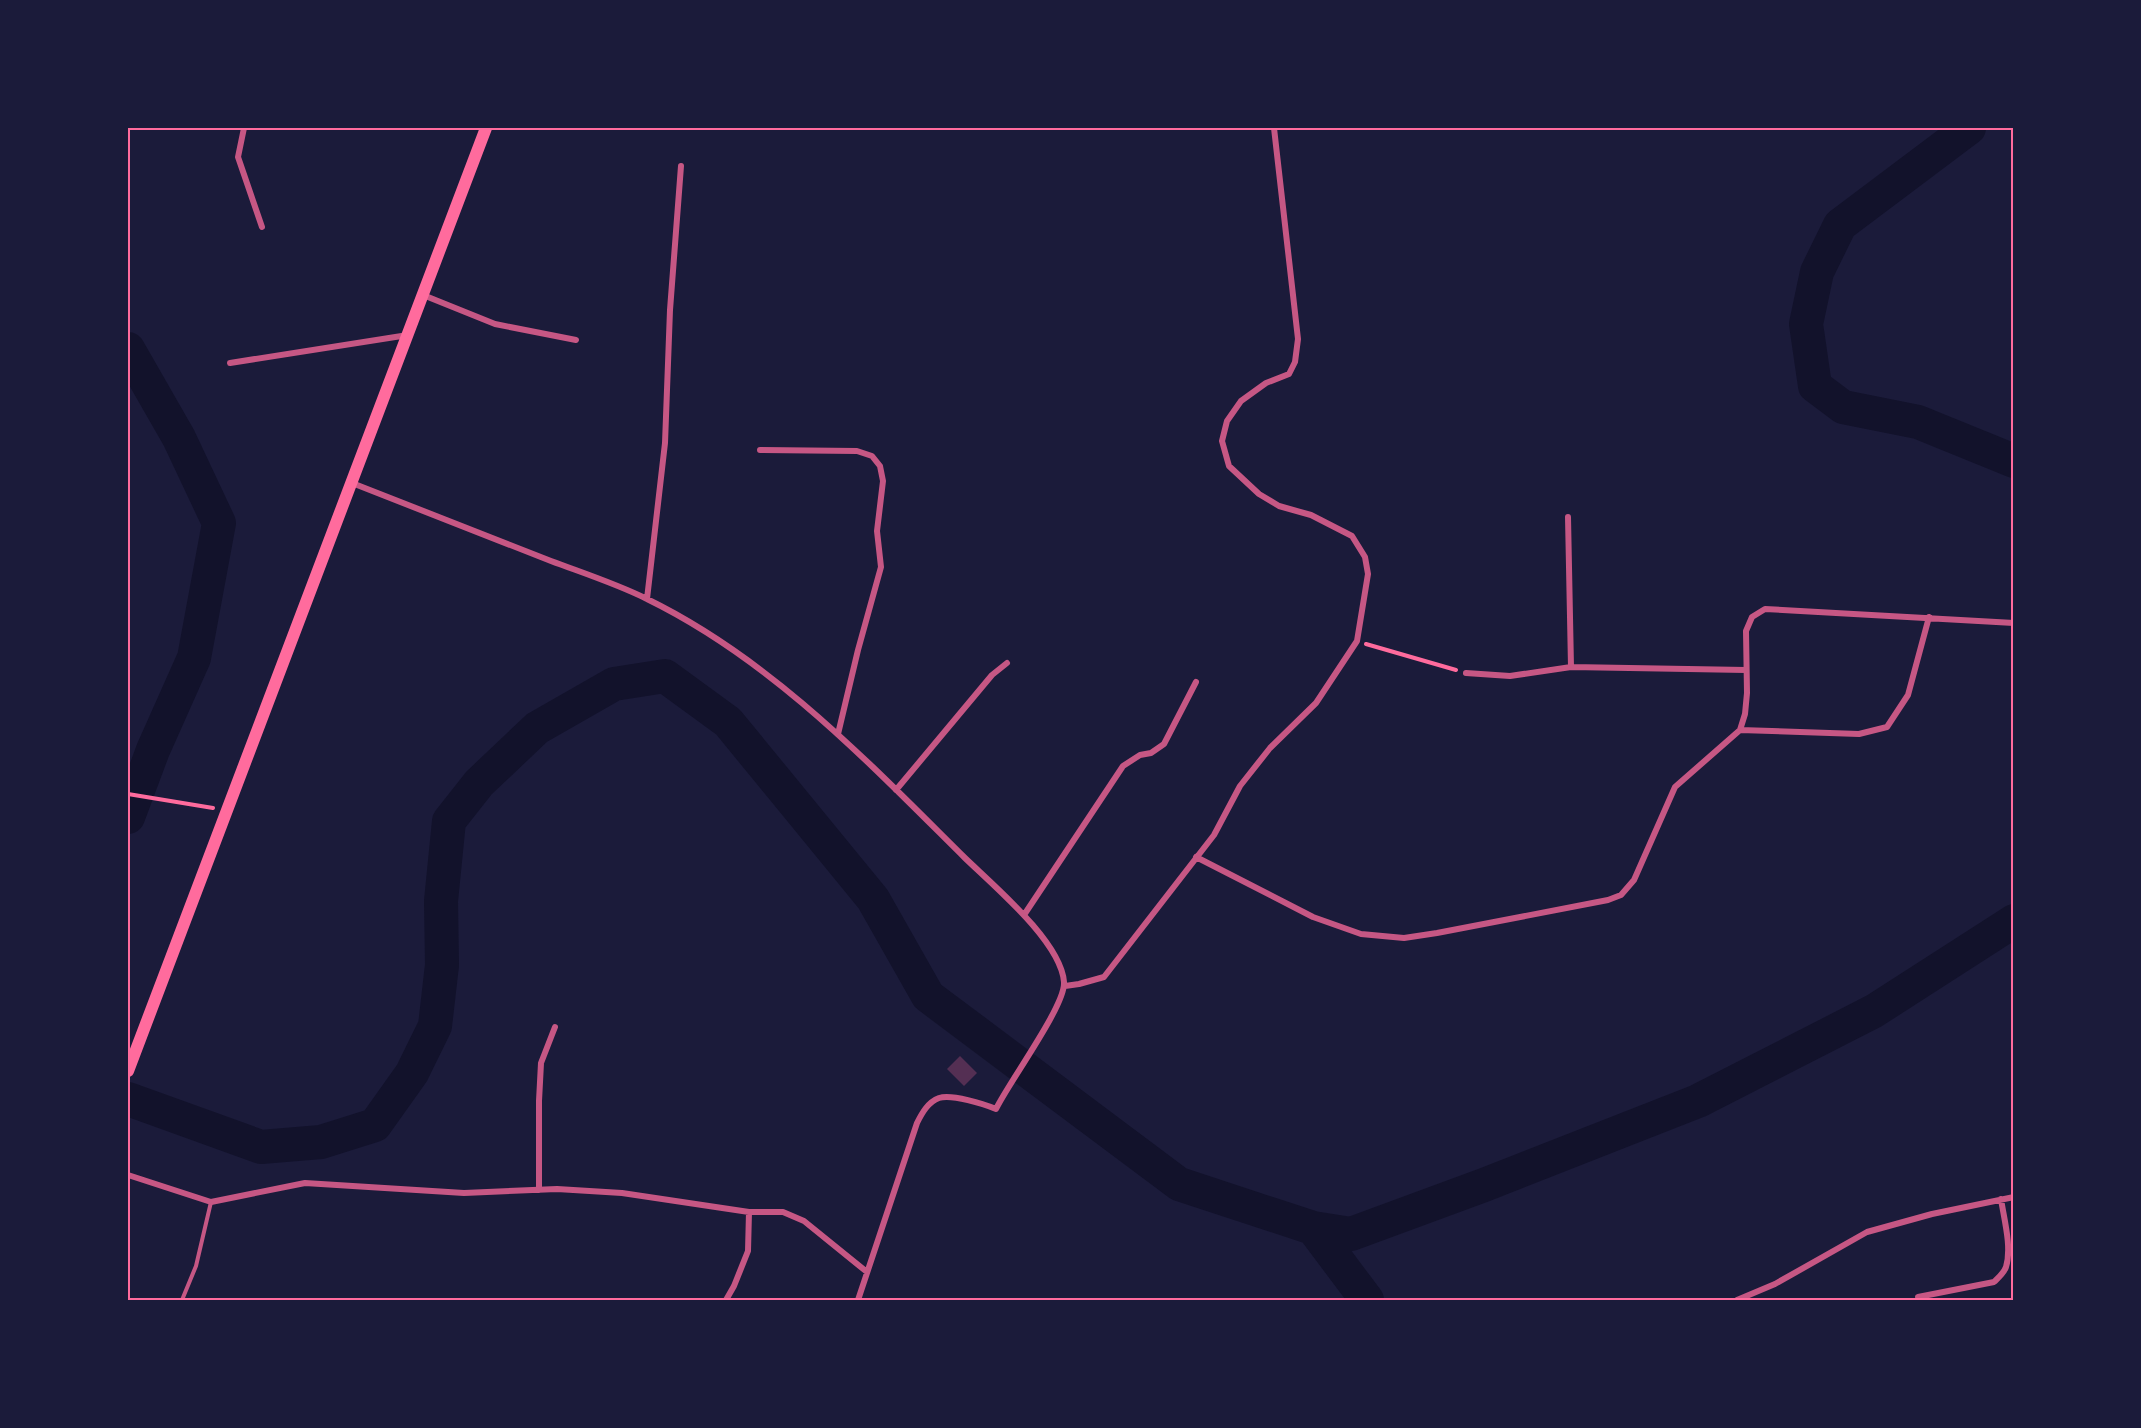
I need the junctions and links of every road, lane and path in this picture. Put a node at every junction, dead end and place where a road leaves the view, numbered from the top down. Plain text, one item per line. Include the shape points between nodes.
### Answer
1 (244, 128) edge
2 (486, 128) edge
3 (1274, 128) edge
4 (681, 166) dead end
5 (262, 226) dead end
6 (423, 296) junction
7 (408, 335) junction
8 (576, 340) dead end
9 (230, 363) dead end
10 (760, 450) dead end
11 (352, 483) junction
12 (1568, 517) dead end
13 (647, 599) junction
14 (1929, 617) junction
15 (2013, 623) edge
16 (1357, 641) junction
17 (1007, 663) dead end
18 (1571, 667) junction
19 (1746, 670) junction
20 (1466, 673) joint
21 (1196, 682) dead end
22 (1740, 730) junction
23 (838, 734) junction
24 (896, 790) junction
25 (128, 794) edge
26 (227, 811) junction
27 (1196, 857) junction
28 (1024, 915) junction
29 (1065, 986) junction
30 (555, 1027) dead end
31 (129, 1066) edge
32 (128, 1175) edge
33 (539, 1190) junction
34 (2013, 1197) edge
35 (2001, 1199) junction
36 (211, 1202) junction
37 (749, 1212) junction
38 (867, 1272) junction
39 (1918, 1297) dead end
40 (182, 1300) edge
41 (726, 1300) edge
42 (858, 1300) edge
43 (1737, 1300) edge

1 - 5 street via 238,158
2 - 6 main road
3 - 16 street via 1298,339 1295,362 1289,374 1266,383 1241,401 1227,421 1222,441 1229,466 1259,494 1352,536 1365,557 1368,574
4 - 13 street via 665,443
6 - 7 main road
6 - 8 street via 495,324
7 - 9 street
7 - 11 main road
10 - 23 street via 857,451 872,456 880,466 883,481 877,531 881,567
11 - 13 street
11 - 26 main road
12 - 18 street
13 - 23 street via 712,636 787,690
14 - 15 street
14 - 19 street via 1765,609 1752,617 1746,631
14 - 22 street via 1908,695 1887,727 1859,734
16 - 20 path
16 - 27 street via 1316,703 1270,748 1240,786 1214,835
17 - 24 street via 992,675
18 - 19 street
18 - 20 street via 1510,676
19 - 22 street via 1745,714
21 - 28 street via 1164,744 1123,766
22 - 27 street via 1675,787 1634,880 1621,895 1608,900 1404,938 1372,935 1313,917
23 - 24 street
24 - 28 street
25 - 26 path
26 - 31 main road
27 - 29 street via 1104,977
28 - 29 street via 1054,953
29 - 38 street via 1055,1012 996,1109 952,1098 939,1098 926,1107 917,1123
30 - 33 street via 542,1063
32 - 36 street
33 - 36 street via 464,1193 304,1183
33 - 37 street via 622,1192
34 - 35 street
35 - 39 street via 2007,1248 2002,1274 1994,1282
35 - 43 street via 1868,1232 1775,1284
36 - 40 lane via 196,1266
37 - 38 street via 783,1212 804,1221
37 - 41 street via 748,1251
38 - 42 street

